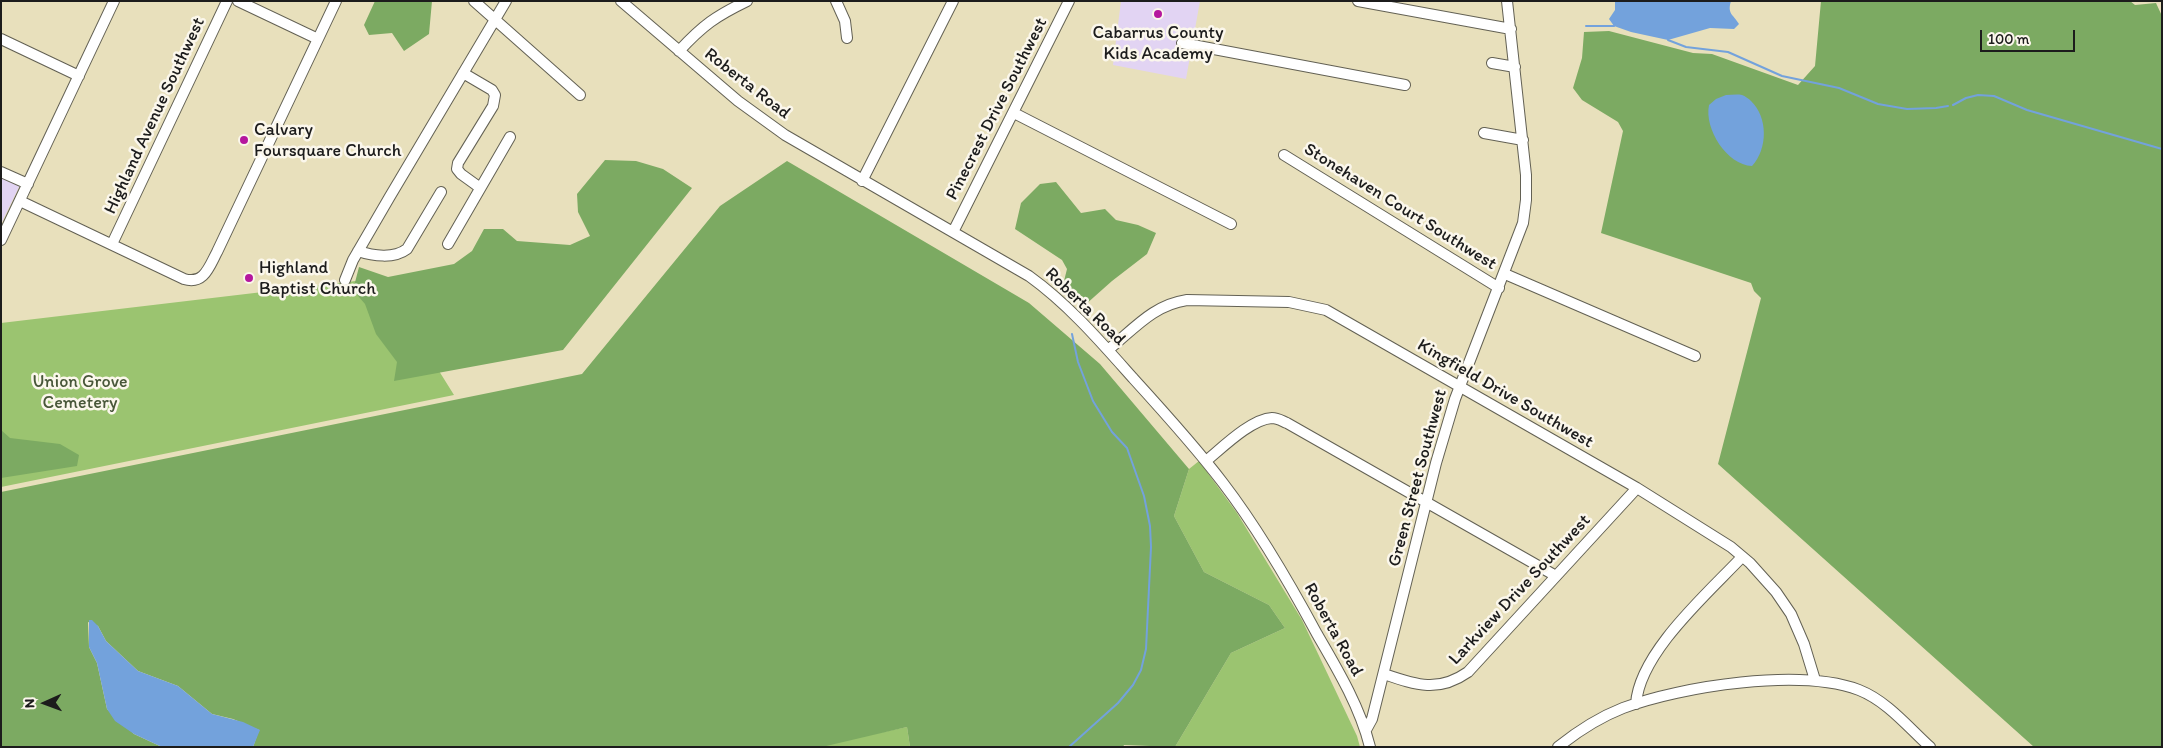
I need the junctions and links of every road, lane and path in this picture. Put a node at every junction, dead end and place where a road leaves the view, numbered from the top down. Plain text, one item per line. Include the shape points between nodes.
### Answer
1 (114, 1) edge
2 (227, 1) edge
3 (238, 1) edge
4 (336, 1) edge
5 (474, 1) edge
6 (506, 1) edge
7 (621, 1) edge
8 (747, 1) edge
9 (836, 1) edge
10 (953, 1) edge
11 (1069, 1) edge
12 (1358, 1) edge
13 (1507, 1) edge
14 (495, 20) junction
15 (1511, 29) junction
16 (847, 38) dead end
17 (1, 39) edge
18 (318, 39) junction
19 (1182, 43) dead end
20 (679, 51) junction
21 (1492, 63) dead end
22 (1515, 67) junction
23 (463, 73) junction
24 (79, 76) junction
25 (1405, 85) dead end
26 (580, 95) dead end
27 (1014, 113) junction
28 (1484, 133) dead end
29 (510, 137) dead end
30 (1523, 140) junction
31 (1284, 155) dead end
32 (1, 172) edge
33 (862, 181) junction
34 (28, 184) junction
35 (479, 188) junction
36 (441, 192) dead end
37 (20, 201) junction
38 (1231, 224) dead end
39 (953, 232) junction
40 (1, 240) edge
41 (112, 244) junction
42 (448, 244) dead end
43 (358, 251) junction
44 (1505, 274) junction
45 (345, 280) dead end
46 (1499, 288) junction
47 (1108, 350) junction
48 (1695, 356) dead end
49 (1460, 388) junction
50 (1206, 461) junction
51 (1637, 488) junction
52 (1427, 502) junction
53 (1742, 557) junction
54 (1556, 576) junction
55 (1384, 674) junction
56 (1815, 680) junction
57 (1636, 704) junction
58 (1366, 730) junction
59 (1370, 747) edge
60 (1558, 747) edge
61 (1930, 747) edge

1 - 24 street
2 - 41 street, Highland Avenue Southwest
3 - 18 street
4 - 18 street
5 - 14 street
6 - 14 street
7 - 20 street, Roberta Road
8 - 20 street via 706,24
9 - 16 street via 845,21
10 - 33 street
11 - 27 street, Pinecrest Drive Southwest
12 - 15 street
13 - 15 street, Green Street Southwest
14 - 23 street
14 - 26 street
15 - 22 street, Green Street Southwest
17 - 24 street
18 - 41 street via 204,276 199,280 184,279
19 - 25 street
20 - 33 street, Roberta Road via 754,113
21 - 22 street
22 - 30 street, Green Street Southwest
23 - 35 street via 492,90 494,95 493,106 457,169
23 - 43 street
24 - 34 street
27 - 38 street
27 - 39 street, Pinecrest Drive Southwest
28 - 30 street
29 - 35 street
30 - 44 street, Green Street Southwest via 1525,212
31 - 46 street, Stonehaven Court Southwest
32 - 34 street
33 - 39 street, Roberta Road
34 - 37 street
35 - 42 street
36 - 43 street via 401,254 380,256
37 - 40 street
37 - 41 street
39 - 47 street, Roberta Road via 1040,284
43 - 45 street
44 - 46 street, Green Street Southwest
44 - 48 street
46 - 49 street, Green Street Southwest
47 - 49 street, Kingfield Drive Southwest via 1152,313 1172,302 1298,303 1326,310
47 - 50 street, Roberta Road
49 - 51 street, Kingfield Drive Southwest
49 - 52 street, Green Street Southwest
50 - 52 street via 1251,426 1266,419 1277,419
50 - 58 street, Roberta Road via 1245,512 1283,574 1329,654
51 - 53 street, Kingfield Drive Southwest via 1714,534
51 - 54 street, Larkview Drive Southwest
52 - 54 street
52 - 55 street, Green Street Southwest
53 - 56 street, Kingfield Drive Southwest via 1776,592 1791,614
53 - 57 street via 1654,654 1642,678
54 - 55 street, Larkview Drive Southwest via 1468,672 1456,680 1444,685 1424,685
55 - 58 street, Green Street Southwest
56 - 57 street via 1790,679 1720,686
56 - 61 street via 1858,690 1877,699
57 - 60 street via 1593,723
58 - 59 street, Roberta Road

